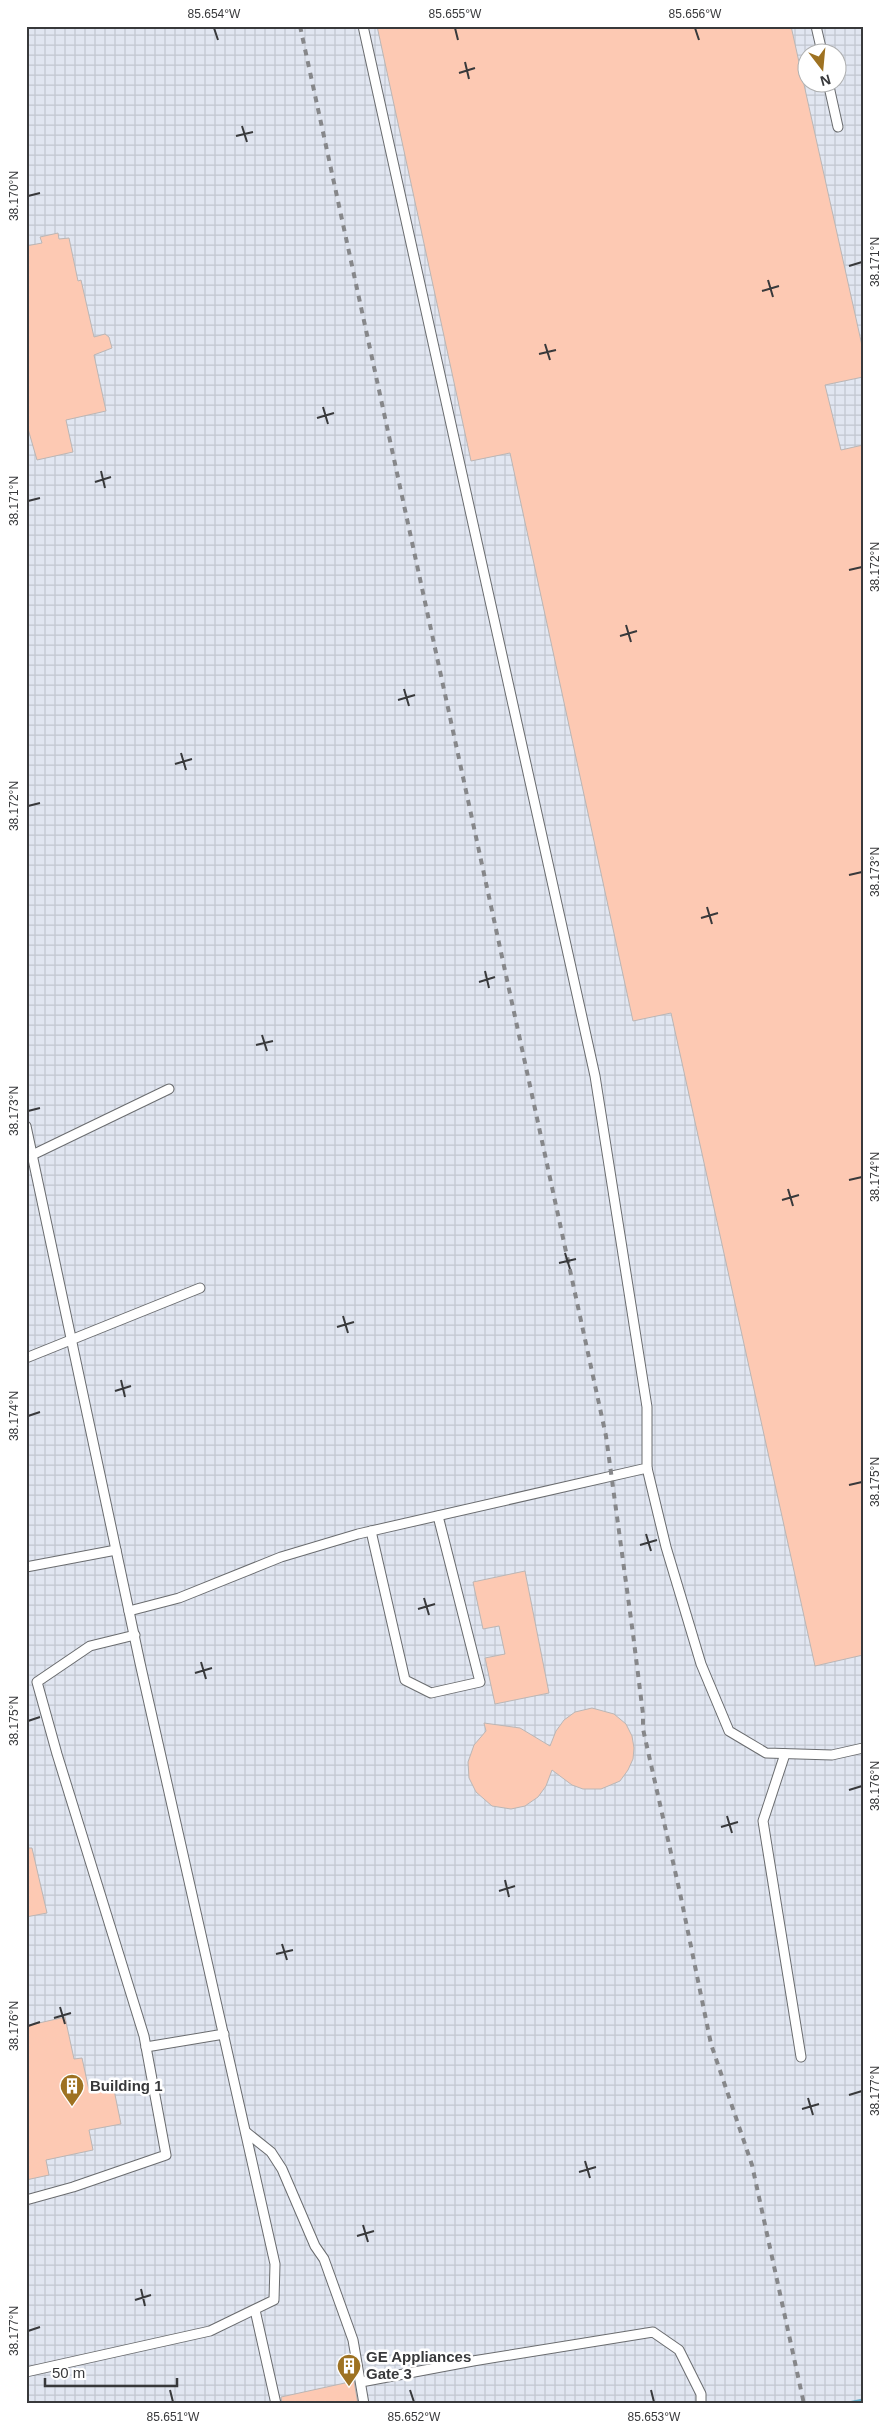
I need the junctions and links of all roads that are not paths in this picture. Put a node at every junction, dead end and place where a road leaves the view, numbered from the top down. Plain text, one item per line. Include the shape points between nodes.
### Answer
1 (363, 26) edge
2 (816, 26) edge
3 (820, 42) edge
4 (830, 92) edge
5 (838, 127) dead end
6 (169, 1089) dead end
7 (26, 1126) edge
8 (30, 1157) edge
9 (200, 1288) dead end
10 (72, 1340) junction
11 (26, 1358) edge
12 (647, 1468) junction
13 (438, 1516) junction
14 (371, 1531) junction
15 (116, 1550) junction
16 (26, 1567) edge
17 (129, 1611) junction
18 (134, 1635) junction
19 (863, 1748) edge
20 (785, 1754) junction
21 (224, 2034) junction
22 (146, 2047) junction
23 (801, 2057) dead end
24 (246, 2132) junction
25 (26, 2200) edge
26 (255, 2310) junction
27 (26, 2372) edge
28 (361, 2382) junction
29 (276, 2404) edge
30 (364, 2404) edge
31 (701, 2404) edge

1 - 12 lane via 595,1076 647,1407
2 - 3 lane
4 - 5 lane
6 - 8 lane
7 - 8 lane
8 - 10 lane
9 - 10 lane
10 - 11 lane
10 - 15 lane
12 - 13 lane
12 - 20 lane via 666,1547 701,1664 729,1730 766,1753
13 - 14 lane
13 - 14 lane via 480,1682 431,1693 405,1680
14 - 17 lane via 281,1557 179,1598
15 - 16 lane
15 - 17 lane
17 - 18 lane
18 - 21 lane
18 - 22 lane via 90,1646 37,1682
19 - 20 lane via 832,1754
20 - 23 lane via 763,1821
21 - 22 lane
21 - 24 lane
22 - 25 lane via 166,2155
24 - 26 lane via 275,2264 274,2300
24 - 28 lane via 271,2152 282,2169 324,2260 353,2340
26 - 27 lane via 210,2331
26 - 29 lane
28 - 30 lane
28 - 31 lane via 653,2332 679,2350 701,2394

